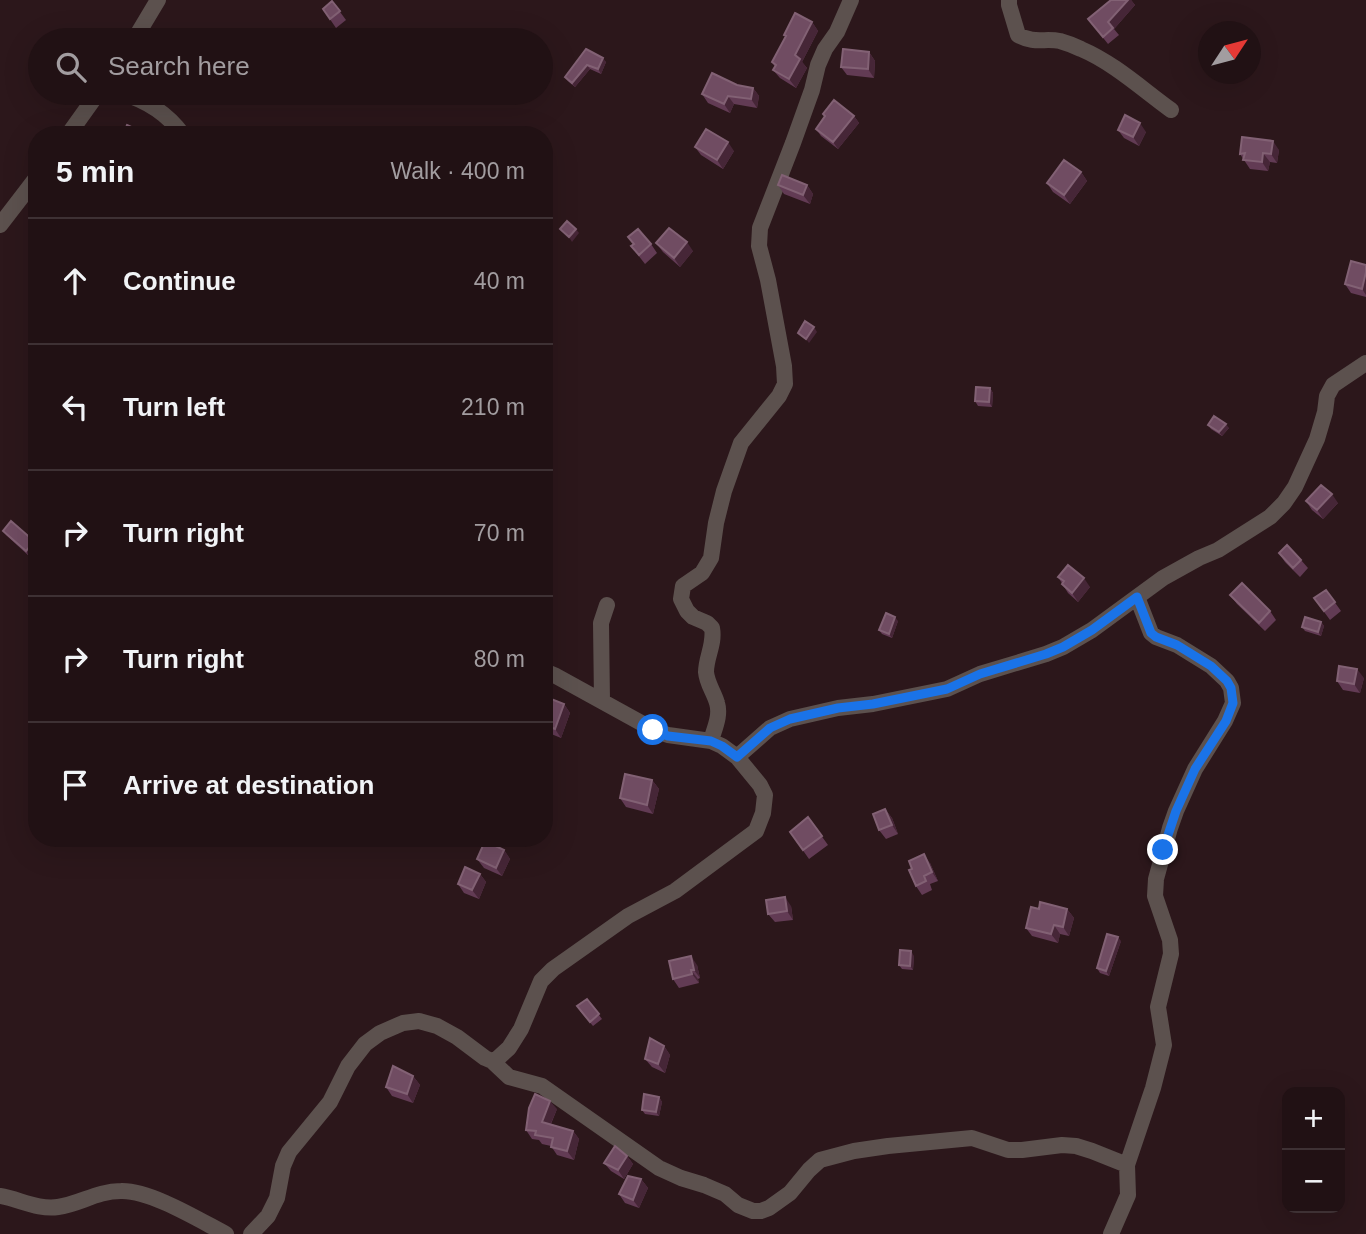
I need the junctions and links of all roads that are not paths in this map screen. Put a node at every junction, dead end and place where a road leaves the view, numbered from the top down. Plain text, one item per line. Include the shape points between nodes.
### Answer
1 (158, 0) edge
2 (851, 0) edge
3 (1009, 0) edge
4 (142, 28) edge
5 (89, 105) edge
6 (150, 105) edge
7 (1171, 110) dead end
8 (74, 126) edge
9 (175, 126) edge
10 (28, 189) edge
11 (0, 225) edge
12 (1366, 363) edge
13 (1137, 597) junction
14 (607, 605) dead end
15 (553, 675) edge
16 (602, 701) junction
17 (711, 741) junction
18 (737, 757) junction
19 (492, 1061) junction
20 (1127, 1166) junction
21 (0, 1196) edge
22 (226, 1234) edge
23 (251, 1234) edge
24 (1111, 1234) edge

1 - 4 street
2 - 17 street via 818,65 760,228 759,246 785,384 741,443 724,491 711,558 681,591 687,611 712,628 706,675 718,717
3 - 7 street via 1018,34 1082,49
5 - 8 street
6 - 9 street
10 - 11 street
12 - 13 street via 1333,386 1327,396 1317,439 1284,503 1270,517
13 - 18 street via 1046,654 947,689 790,719 770,728
13 - 20 street via 1151,633 1211,666 1227,681 1233,703 1176,811 1156,879 1155,896 1171,954 1158,1006 1164,1045
14 - 16 street via 601,623
15 - 16 street
16 - 17 street via 668,736
17 - 18 street
18 - 19 street via 765,795 756,831 675,891 628,916 553,969 541,981 509,1048
19 - 20 street via 509,1077 542,1086 659,1168 724,1194 752,1211 769,1208 790,1193 820,1160 888,1146 972,1138 1008,1150 1076,1146
19 - 23 street via 437,1026 419,1021 380,1033 348,1066 330,1102 289,1152 277,1198
20 - 24 street via 1128,1195
21 - 22 street via 50,1208 96,1194 140,1193

